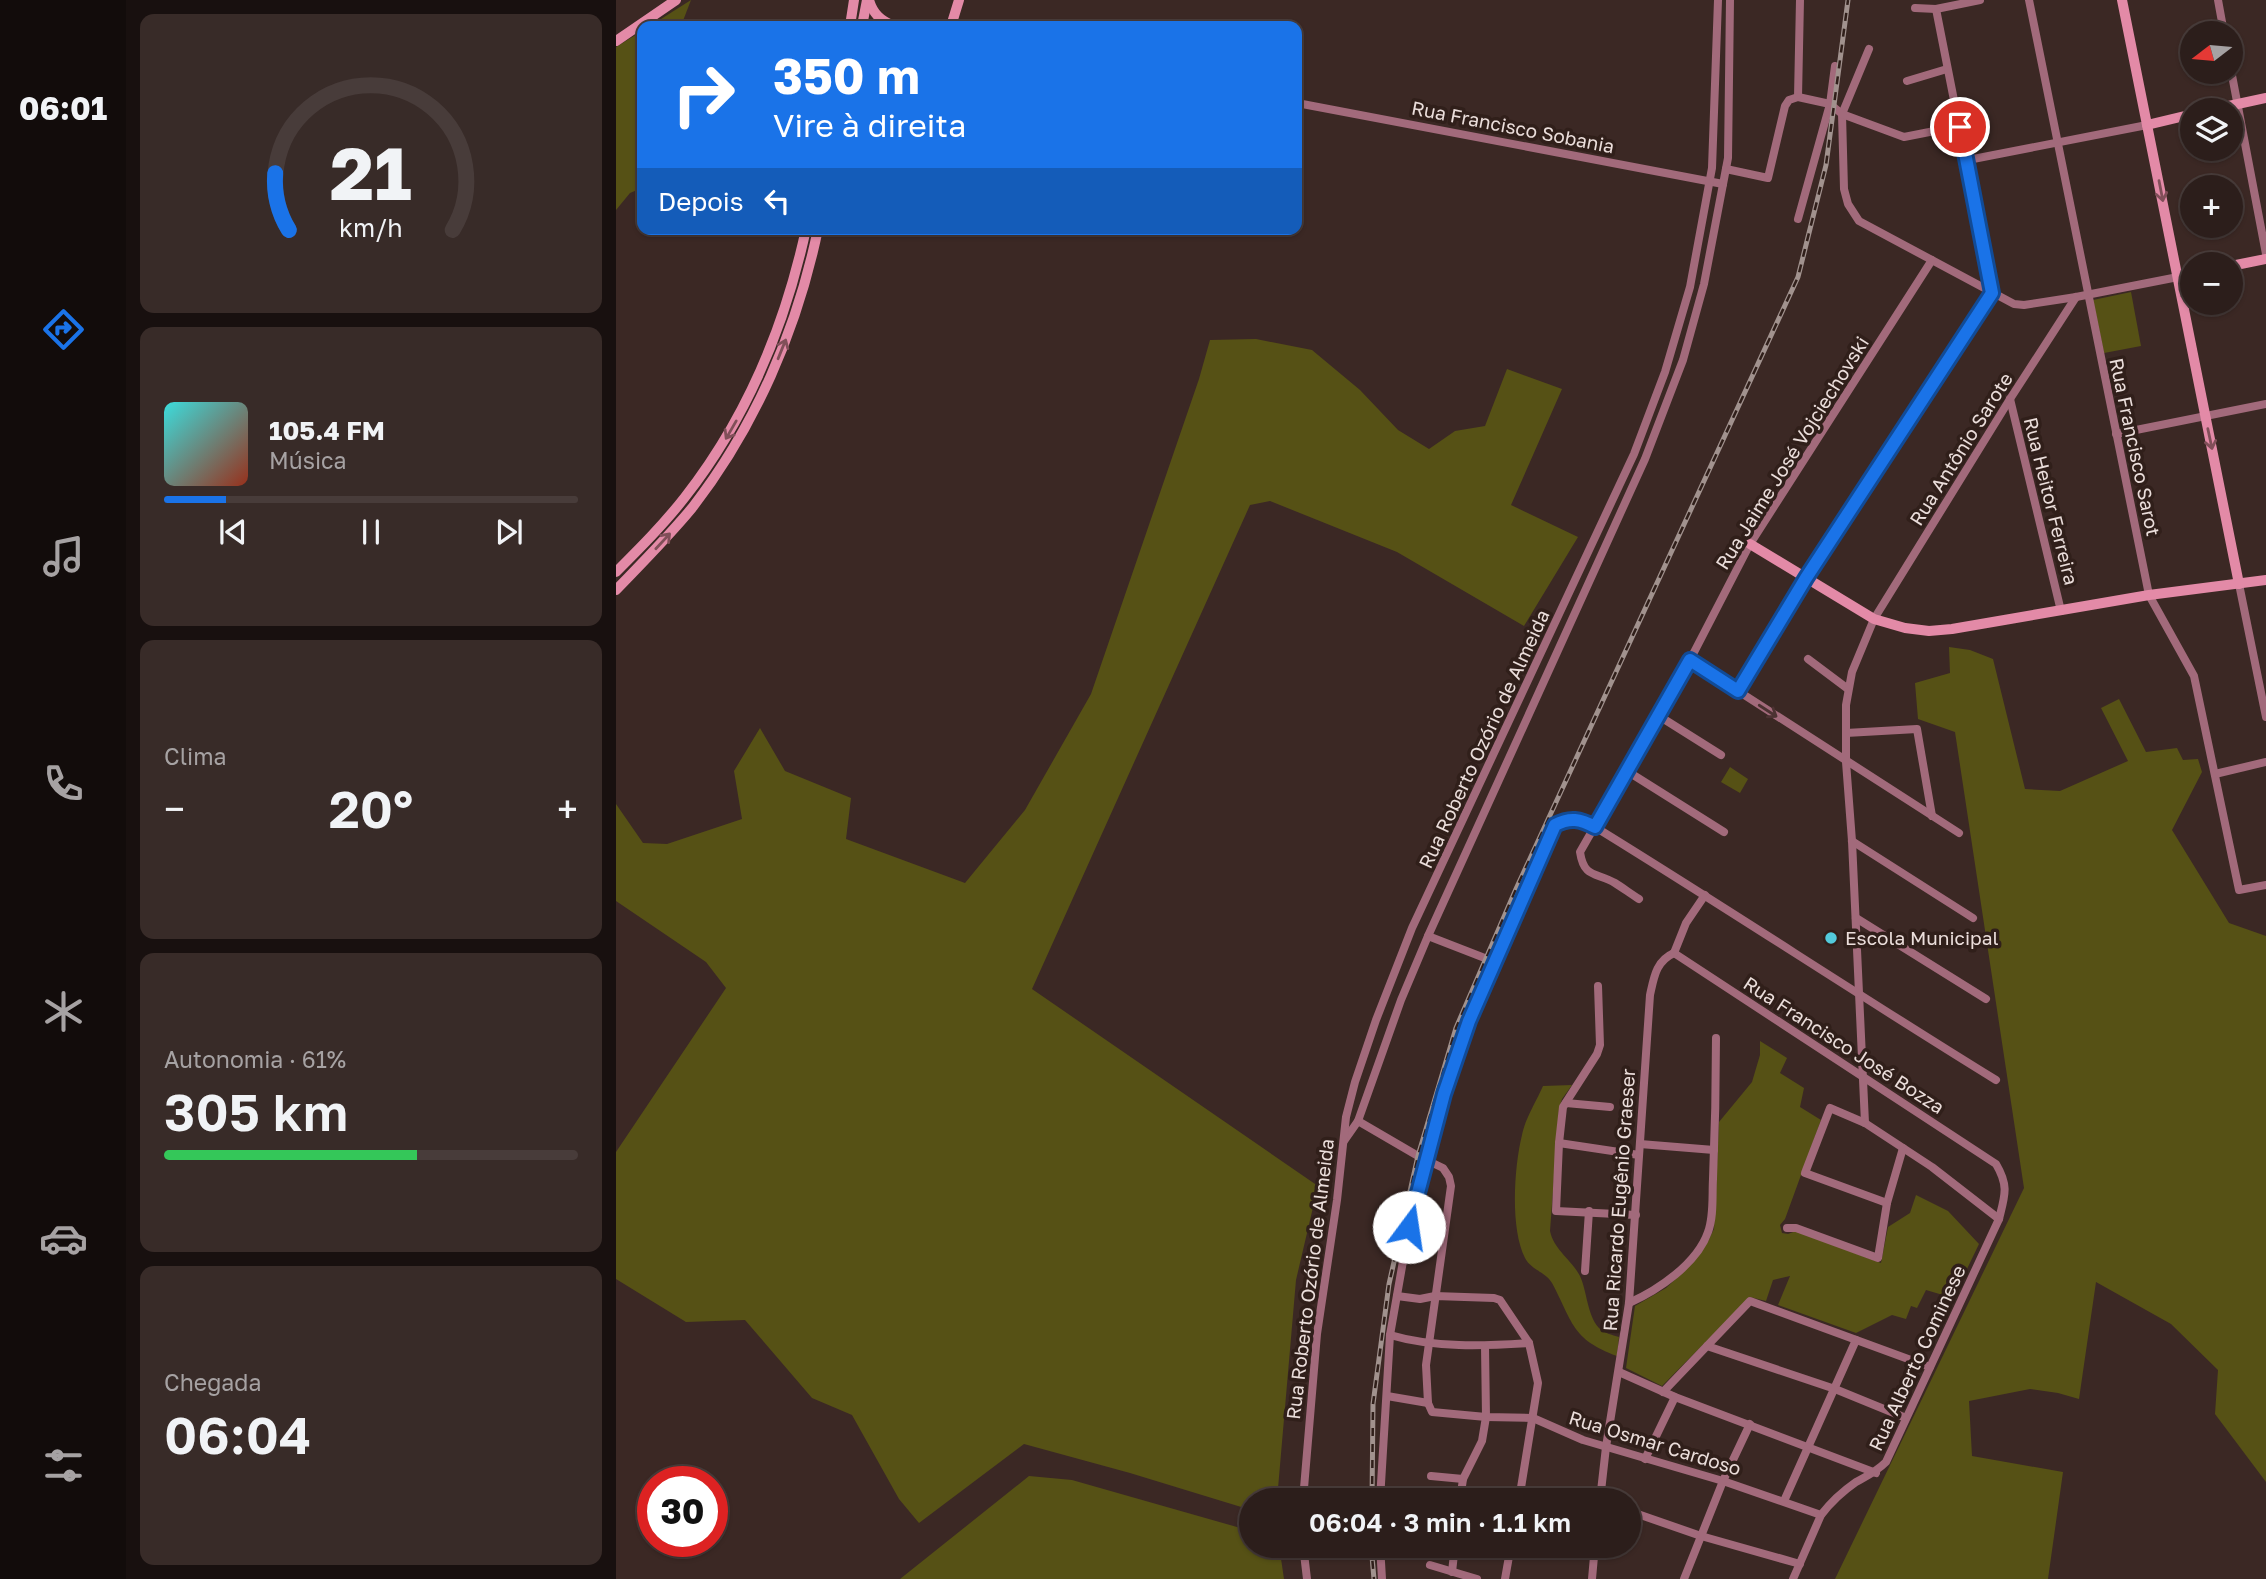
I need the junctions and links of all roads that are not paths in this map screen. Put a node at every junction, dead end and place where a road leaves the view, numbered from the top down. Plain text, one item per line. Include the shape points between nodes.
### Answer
1 (676, 0) edge
2 (868, 0) edge
3 (959, 0) edge
4 (1718, 0) edge
5 (1730, 0) edge
6 (1800, 0) edge
7 (1980, 0) edge
8 (2029, 0) edge
9 (2122, 0) edge
10 (2218, 0) edge
11 (852, 2) edge
12 (1915, 8) dead end
13 (1936, 9) junction
14 (645, 21) edge
15 (850, 21) edge
16 (863, 21) edge
17 (884, 21) edge
18 (953, 21) edge
19 (2222, 21) edge
20 (637, 27) edge
21 (616, 41) edge
22 (1869, 49) dead end
23 (1717, 57) junction
24 (1730, 58) junction
25 (1835, 66) dead end
26 (1947, 69) junction
27 (1907, 80) dead end
28 (1798, 97) junction
29 (2266, 98) edge
30 (2243, 103) edge
31 (1302, 104) edge
32 (1830, 104) junction
33 (1842, 114) junction
34 (2180, 117) edge
35 (2147, 125) junction
36 (1960, 127) junction
37 (2243, 131) edge
38 (2059, 141) junction
39 (1968, 160) junction
40 (1726, 169) junction
41 (1710, 182) junction
42 (1723, 184) junction
43 (1704, 214) junction
44 (1717, 216) junction
45 (1798, 219) dead end
46 (805, 235) edge
47 (816, 235) edge
48 (2266, 254) edge
49 (2266, 259) edge
50 (1932, 260) junction
51 (2243, 264) edge
52 (2178, 277) junction
53 (1992, 293) junction
54 (2087, 294) junction
55 (2076, 297) junction
56 (1687, 300) junction
57 (1700, 303) junction
58 (1662, 379) junction
59 (1676, 383) junction
60 (2010, 399) junction
61 (2266, 404) edge
62 (2205, 416) junction
63 (1645, 428) junction
64 (1656, 432) junction
65 (2116, 434) junction
66 (1634, 454) junction
67 (1645, 459) junction
68 (1750, 544) junction
69 (616, 572) edge
70 (1806, 578) junction
71 (2266, 580) edge
72 (2239, 584) junction
73 (616, 590) edge
74 (2149, 595) junction
75 (2061, 611) junction
76 (1874, 619) junction
77 (1555, 625) junction
78 (1566, 630) junction
79 (1808, 659) dead end
80 (1538, 660) junction
81 (1690, 660) junction
82 (1549, 666) junction
83 (1848, 689) junction
84 (1738, 691) junction
85 (1660, 716) junction
86 (2266, 717) edge
87 (1846, 733) junction
88 (1721, 755) dead end
89 (1846, 762) junction
90 (2266, 762) edge
91 (1628, 771) junction
92 (2215, 774) junction
93 (1932, 816) junction
94 (1595, 827) junction
95 (1724, 832) dead end
96 (1959, 833) dead end
97 (1852, 841) junction
98 (2266, 885) edge
99 (1705, 895) junction
100 (1639, 899) dead end
101 (1856, 918) junction
102 (1973, 918) dead end
103 (1428, 936) junction
104 (1674, 953) junction
105 (1495, 962) junction
106 (1598, 986) dead end
107 (1860, 996) junction
108 (1986, 999) dead end
109 (1716, 1038) dead end
110 (1864, 1077) junction
111 (1996, 1080) dead end
112 (1566, 1103) junction
113 (1610, 1107) dead end
114 (1358, 1121) junction
115 (1865, 1123) junction
116 (1343, 1143) junction
117 (1559, 1143) junction
118 (1640, 1144) junction
119 (1903, 1148) junction
120 (1714, 1150) junction
121 (1639, 1155) junction
122 (1425, 1160) junction
123 (1996, 1164) joint
124 (1887, 1203) junction
125 (1589, 1212) junction
126 (1636, 1214) junction
127 (1999, 1219) junction
128 (1787, 1228) dead end
129 (1585, 1271) dead end
130 (1397, 1296) junction
131 (1435, 1296) junction
132 (1629, 1303) junction
133 (1390, 1335) junction
134 (1856, 1340) junction
135 (1429, 1342) junction
136 (1529, 1343) junction
137 (1485, 1346) junction
138 (1707, 1346) junction
139 (1930, 1367) junction
140 (1619, 1371) junction
141 (1835, 1389) junction
142 (1663, 1392) junction
143 (1387, 1396) junction
144 (1675, 1397) junction
145 (1428, 1403) junction
146 (1486, 1417) junction
147 (1533, 1418) junction
148 (1906, 1418) junction
149 (1750, 1424) junction
150 (1606, 1447) junction
151 (1810, 1447) junction
152 (1645, 1458) junction
153 (1876, 1473) junction
154 (1431, 1476) dead end
155 (1463, 1479) junction
156 (1723, 1481) junction
157 (1304, 1488) edge
158 (1381, 1488) edge
159 (1462, 1488) edge
160 (1521, 1488) edge
161 (1601, 1488) edge
162 (1784, 1500) junction
163 (1641, 1515) edge
164 (1821, 1515) junction
165 (1701, 1536) junction
166 (1305, 1558) edge
167 (1381, 1558) edge
168 (1454, 1558) edge
169 (1509, 1558) edge
170 (1594, 1558) edge
171 (1800, 1564) junction
172 (1430, 1565) dead end
173 (1452, 1572) junction
174 (1307, 1579) edge
175 (1382, 1579) edge
176 (1477, 1579) edge
177 (1505, 1579) edge
178 (1592, 1579) edge
179 (1684, 1579) edge
180 (1793, 1579) edge

1 - 14 street
2 - 16 street
2 - 17 street
3 - 18 street
4 - 23 street, Rua Roberto Ozório de Almeida
5 - 24 street
6 - 28 street
7 - 13 street
8 - 38 street, Rua Francisco Sarot
9 - 35 street
10 - 19 street
11 - 15 street
12 - 13 street
13 - 26 street
20 - 21 street
22 - 33 street
23 - 24 street
23 - 41 street, Rua Roberto Ozório de Almeida
24 - 40 street
25 - 32 street
26 - 27 street
26 - 36 street
28 - 32 street
28 - 40 street via 1786,102 1768,178
29 - 30 street
31 - 41 street, Rua Francisco Sobania
32 - 33 street
32 - 45 street
33 - 36 street via 1904,137
33 - 50 street via 1848,204 1859,221
34 - 35 street
35 - 38 street
35 -> 52 street
36 - 39 street
37 - 48 street
38 - 39 street
38 - 54 street, Rua Francisco Sarot
39 - 53 street
40 - 42 street
41 - 42 street, Rua Francisco Sobania
41 - 43 street, Rua Roberto Ozório de Almeida
42 - 44 street
43 - 44 street
43 - 56 street, Rua Roberto Ozório de Almeida
44 - 57 street
46 -> 69 street via 784,312 737,419 683,500
73 -> 47 street via 691,509 741,433 784,344
49 - 51 street
50 - 53 street
50 - 68 street, Rua Jaime José Vojciechovski
52 - 54 street
52 - 62 street
53 - 55 street via 2024,305
53 - 70 street
54 - 55 street
54 - 65 street, Rua Francisco Sarot
55 - 60 street, Rua Antônio Sarote
56 - 57 street
56 - 58 street, Rua Roberto Ozório de Almeida
57 - 59 street
58 - 59 street
58 - 63 street, Rua Roberto Ozório de Almeida
59 - 64 street
60 - 75 street, Rua Heitor Ferreira
60 - 76 street, Rua Antônio Sarote
61 - 62 street
62 - 65 street
62 -> 72 street
63 - 64 street
63 - 66 street, Rua Roberto Ozório de Almeida
64 - 67 street
65 - 74 street, Rua Francisco Sarot
66 - 67 street
66 - 77 street, Rua Roberto Ozório de Almeida
67 - 78 street
68 - 70 street
68 - 81 street, Rua Jaime José Vojciechovski
70 - 76 street
70 - 84 street
71 - 72 street
72 - 74 street
72 - 86 street
74 - 75 street
74 - 92 street, Rua Francisco Sarot via 2194,676
75 - 76 street via 1929,631
76 - 83 street, Rua Antônio Sarote
77 - 78 street
77 - 80 street, Rua Roberto Ozório de Almeida
78 - 82 street
79 - 83 street
80 - 82 street
80 - 116 street, Rua Roberto Ozório de Almeida via 1403,951 1349,1100
81 - 84 street
81 - 85 street, Rua Jaime José Vojciechovski
82 - 103 street
83 - 87 street, Rua Antônio Sarote
84 -> 89 street
85 - 88 street
85 - 91 street, Rua Jaime José Vojciechovski
87 - 89 street, Rua Antônio Sarote
87 - 93 street via 1917,729
89 - 93 street
89 - 97 street, Rua Antônio Sarote
90 - 92 street
91 - 94 street, Rua Jaime José Vojciechovski
91 - 95 street
92 - 98 street, Rua Francisco Sarot via 2239,890
93 - 96 street
94 - 99 street
94 - 100 street, Rua Jaime José Vojciechovski via 1580,852 1582,864 1591,874
94 - 105 street via 1574,819 1555,825
97 - 101 street, Rua Antônio Sarote
97 - 102 street
99 - 104 street, Rua Ricardo Eugênio Graeser via 1686,923
99 - 107 street
101 - 107 street, Rua Antônio Sarote
101 - 108 street
103 - 105 street
103 - 114 street
104 - 110 street, Rua Francisco José Bozza
104 - 118 street, Rua Ricardo Eugênio Graeser via 1664,957 1655,972 1650,995
105 - 122 street via 1469,1021
106 - 112 street via 1600,1045
107 - 110 street, Rua Antônio Sarote
107 - 111 street
109 - 120 street
110 - 115 street, Rua Antônio Sarote
110 - 123 street, Rua Francisco José Bozza
112 - 113 street
112 - 117 street
114 - 116 street
114 - 122 street
115 - 119 street
115 - 124 street via 1830,1108 1805,1173
116 - 157 street, Rua Roberto Ozório de Almeida via 1317,1334
117 - 121 street
117 - 125 street via 1556,1211
118 - 120 street
118 - 121 street, Rua Ricardo Eugênio Graeser
119 - 124 street
119 - 127 street
120 - 132 street via 1708,1233 1676,1274
121 - 126 street, Rua Ricardo Eugênio Graeser
122 - 130 street
122 - 131 street via 1443,1168 1451,1186
123 - 127 street, Rua Alberto Cominese via 2006,1191
124 - 128 street via 1878,1258
125 - 126 street
125 - 129 street
126 - 132 street, Rua Ricardo Eugênio Graeser
127 - 139 street, Rua Alberto Cominese
130 - 131 street
130 - 133 street
131 - 135 street
131 - 136 street via 1494,1297
132 - 140 street, Rua Ricardo Eugênio Graeser
133 - 135 street
133 - 143 street
134 - 138 street via 1750,1301
134 - 139 street
134 - 141 street
135 - 137 street
135 - 145 street
136 - 137 street
136 - 147 street via 1538,1383
137 - 146 street
138 - 141 street
138 - 142 street
139 - 148 street, Rua Alberto Cominese
140 - 142 street
140 - 150 street, Rua Ricardo Eugênio Graeser
141 - 148 street
141 - 151 street
142 - 144 street
143 - 145 street
143 - 158 street
144 - 149 street
144 - 152 street
145 - 146 street, Rua Osmar Cardoso via 1435,1413
146 - 147 street, Rua Osmar Cardoso
146 - 155 street via 1482,1441
147 - 150 street, Rua Osmar Cardoso
147 - 160 street
148 - 153 street, Rua Alberto Cominese via 1886,1462
149 - 151 street
149 - 156 street
150 - 152 street, Rua Osmar Cardoso
150 - 161 street, Rua Ricardo Eugênio Graeser
151 - 153 street
151 - 162 street
152 - 156 street, Rua Osmar Cardoso
153 - 164 street, Rua Alberto Cominese via 1856,1483
154 - 155 street
155 - 159 street
156 - 162 street, Rua Osmar Cardoso
156 - 165 street
162 - 164 street, Rua Osmar Cardoso
163 - 165 street
164 - 171 street, Rua Alberto Cominese
165 - 171 street
165 - 179 street
166 - 174 street
167 - 175 street
168 - 173 street
169 - 177 street
170 - 178 street
171 - 180 street, Rua Alberto Cominese
172 - 173 street
173 - 176 street

